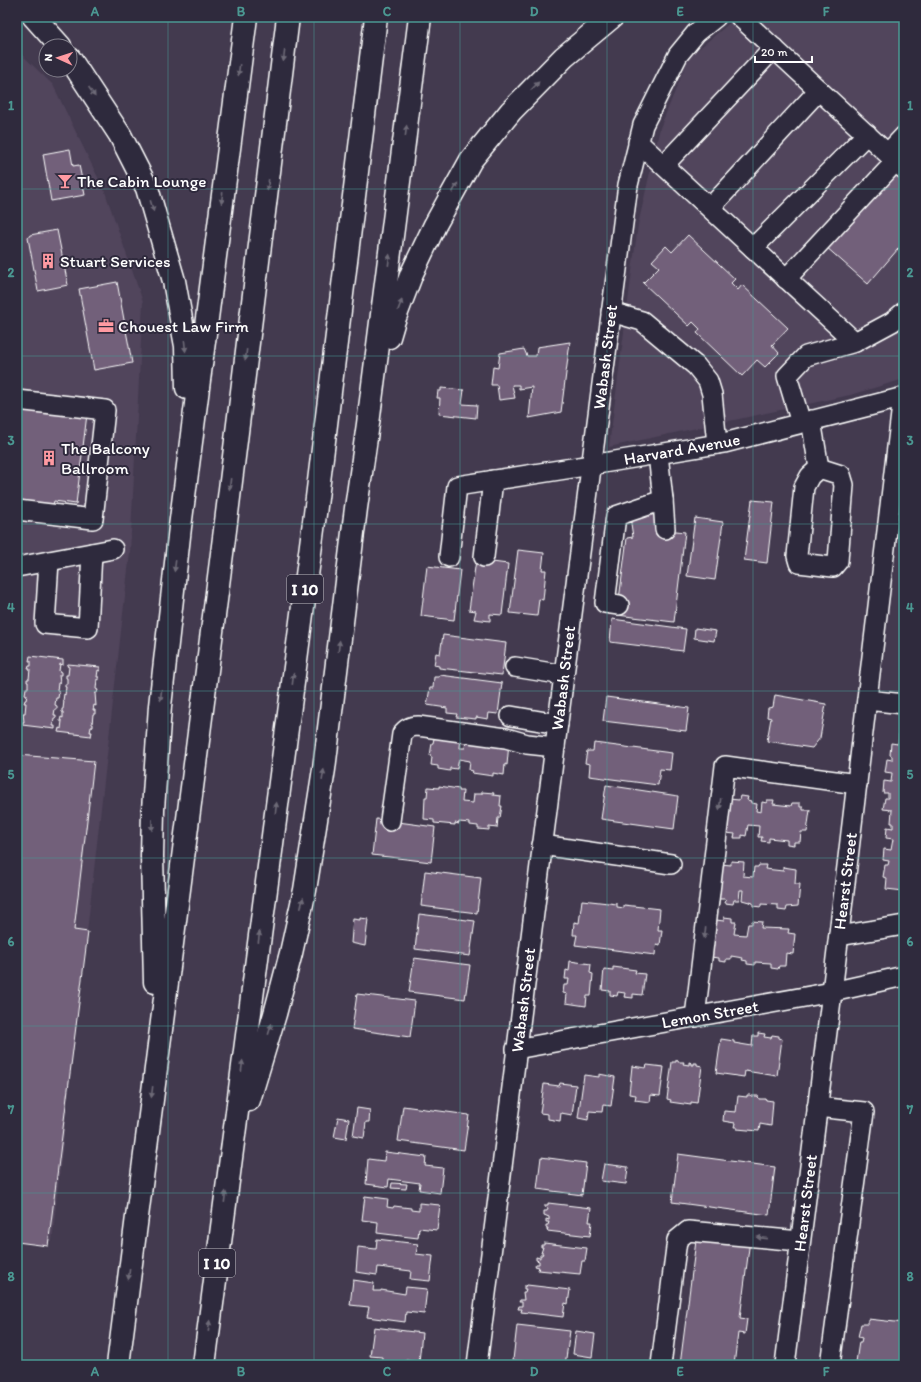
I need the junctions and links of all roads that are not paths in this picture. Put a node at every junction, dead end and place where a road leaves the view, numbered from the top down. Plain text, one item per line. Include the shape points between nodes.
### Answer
1 (34, 17) edge
2 (246, 17) edge
3 (288, 17) edge
4 (376, 17) edge
5 (420, 17) edge
6 (612, 17) edge
7 (716, 17) edge
8 (740, 17) edge
9 (53, 38) edge
10 (774, 48) junction
11 (78, 71) edge
12 (819, 90) junction
13 (867, 134) junction
14 (904, 136) edge
15 (638, 142) junction
16 (896, 161) edge
17 (664, 165) junction
18 (710, 208) junction
19 (753, 248) junction
20 (786, 279) junction
21 (611, 312) junction
22 (904, 312) edge
23 (855, 342) junction
24 (903, 397) edge
25 (17, 400) edge
26 (806, 422) junction
27 (368, 424) junction
28 (716, 444) junction
29 (658, 454) junction
30 (591, 465) junction
31 (819, 468) junction
32 (493, 480) junction
33 (663, 500) junction
34 (17, 510) edge
35 (180, 527) junction
36 (665, 529) dead end
37 (113, 549) dead end
38 (92, 553) junction
39 (449, 557) dead end
40 (484, 557) dead end
41 (49, 561) junction
42 (17, 567) edge
43 (619, 604) dead end
44 (514, 667) dead end
45 (564, 675) junction
46 (867, 700) junction
47 (904, 704) edge
48 (511, 716) dead end
49 (558, 724) junction
50 (555, 747) junction
51 (857, 784) junction
52 (390, 821) dead end
53 (542, 845) junction
54 (671, 864) dead end
55 (904, 925) edge
56 (839, 936) junction
57 (904, 976) edge
58 (832, 992) junction
59 (695, 1017) junction
60 (516, 1049) junction
61 (157, 1053) junction
62 (817, 1107) junction
63 (230, 1160) junction
64 (800, 1241) junction
65 (118, 1365) edge
66 (204, 1365) edge
67 (477, 1365) edge
68 (661, 1365) edge
69 (785, 1365) edge
70 (830, 1365) edge

1 - 9 highway
2 -> 35 highway
3 -> 61 highway
63 -> 4 highway, I 10 via 313,530
27 -> 5 highway
27 -> 6 highway via 394,320 412,273 434,225 471,160 511,112 564,57
7 - 15 street, Wabash Street via 696,32 678,55 643,125
8 - 10 street
10 - 12 street
10 - 17 street
11 -> 35 highway via 120,135 146,188 174,280 186,346 188,428
12 - 13 street
12 - 18 street
13 - 16 street
13 - 19 street
14 - 16 street
15 - 17 street
15 - 21 street, Wabash Street via 628,185
16 - 20 street
17 - 18 street
18 - 19 street
19 - 20 street
20 - 23 street
21 - 28 street via 642,321 696,366 708,381 712,394
21 - 30 street, Wabash Street
22 - 23 street via 892,322
23 - 26 street via 806,356 787,376
24 - 26 street, Harvard Avenue
24 - 46 street, Hearst Street
25 - 34 street via 105,410 93,519
26 - 28 street, Harvard Avenue
26 - 31 street
63 -> 27 highway via 275,1014 305,890 324,769
28 - 29 street, Harvard Avenue
29 - 30 street, Harvard Avenue
29 - 33 street
30 - 32 street, Harvard Avenue
30 - 45 street, Wabash Street
31 - 31 street via 810,476 804,487 797,556 799,563 833,567 838,561 844,486 840,475
32 - 39 street, Harvard Avenue via 457,486
32 - 40 street
33 - 36 street
33 - 43 street via 616,516 605,603
35 -> 61 highway via 160,706 153,810
37 - 38 street
38 - 41 street
38 - 41 street via 88,628 45,624
41 - 42 street
44 - 45 street
45 - 49 street, Wabash Street
46 - 47 street
46 - 51 street, Hearst Street
48 - 49 street
49 - 50 street, Wabash Street
50 - 52 street via 411,726 402,734
50 - 53 street, Wabash Street
51 - 56 street, Hearst Street
51 -> 59 street via 725,766
53 - 54 street
53 - 60 street, Wabash Street
55 - 56 street
56 - 58 street, Hearst Street
57 - 58 street, Lemon Street
58 - 59 street, Lemon Street
58 - 62 street, Hearst Street
59 - 60 street, Lemon Street
60 - 67 street, Wabash Street
61 -> 65 highway
62 - 64 street, Hearst Street
62 - 70 street via 864,1112
66 -> 63 highway, I 10
64 -> 68 street via 688,1230 677,1240
64 - 69 street, Hearst Street

